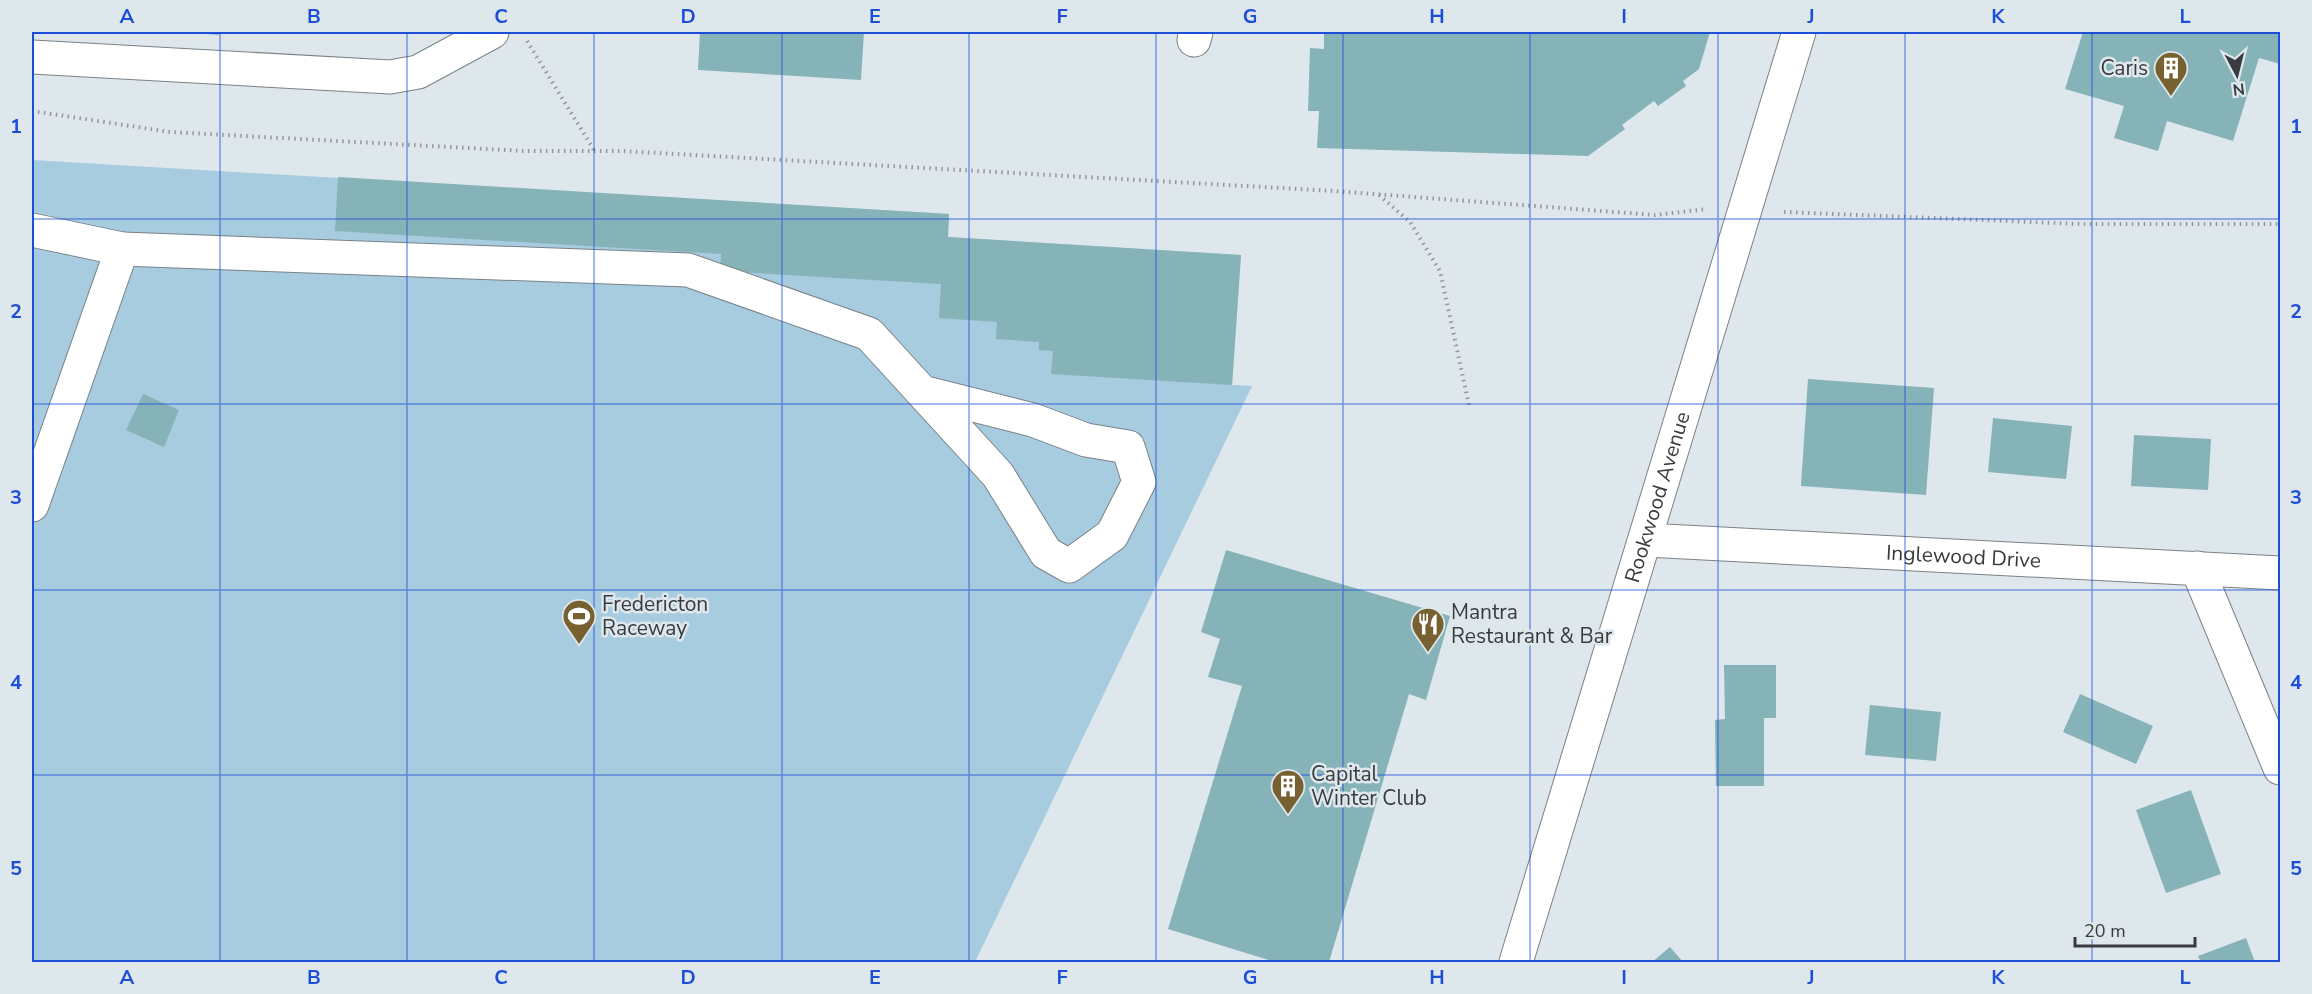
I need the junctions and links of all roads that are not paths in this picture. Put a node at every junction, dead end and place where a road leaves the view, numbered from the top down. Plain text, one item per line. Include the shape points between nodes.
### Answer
1 (492, 32) edge
2 (1799, 32) edge
3 (32, 57) edge
4 (32, 230) edge
5 (122, 249) junction
6 (922, 392) junction
7 (32, 505) edge
8 (1646, 540) junction
9 (2197, 568) junction
10 (2280, 573) edge
11 (2280, 768) edge
12 (1516, 963) edge

1 - 3 street via 418,72 390,77
2 - 8 street, Rookwood Avenue
4 - 5 street
5 - 6 street via 688,270 869,334
5 - 7 street
6 - 6 street via 998,475 1046,553 1069,566 1112,535 1139,482 1128,447 1086,440 1033,420
8 - 9 street, Inglewood Drive
8 - 12 street, Rookwood Avenue
9 - 10 street, Inglewood Drive
9 - 11 street

